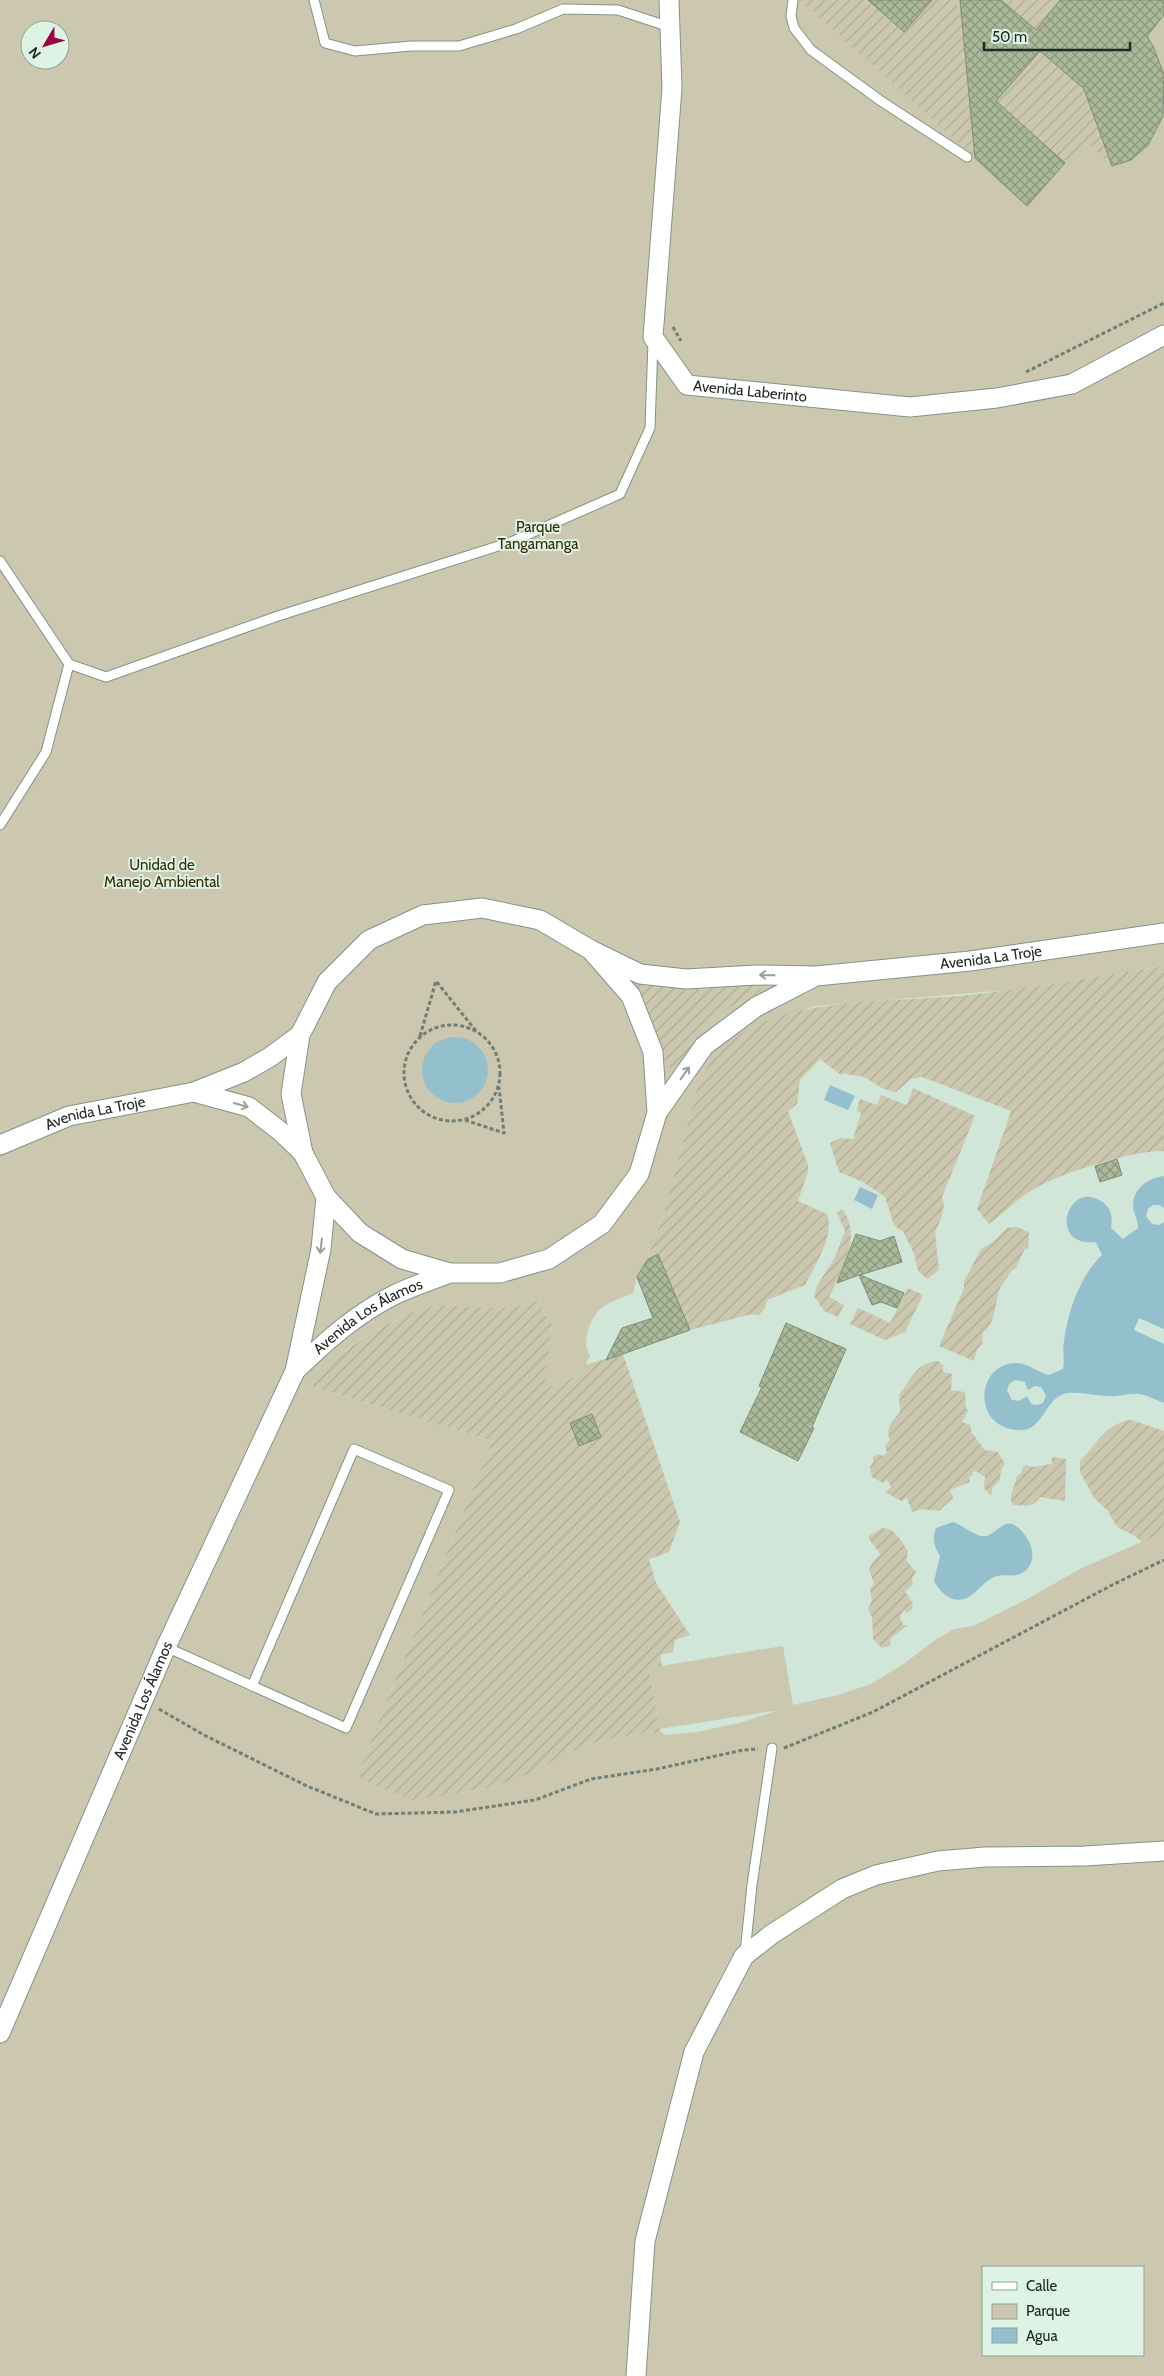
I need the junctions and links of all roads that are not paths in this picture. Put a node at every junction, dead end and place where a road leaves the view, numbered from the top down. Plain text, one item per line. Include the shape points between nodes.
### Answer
1 (314, 0) edge
2 (669, 0) edge
3 (793, 0) edge
4 (670, 27) junction
5 (967, 157) dead end
6 (1164, 335) edge
7 (653, 336) junction
8 (0, 562) edge
9 (69, 664) junction
10 (0, 825) edge
11 (1164, 933) edge
12 (591, 950) junction
13 (816, 976) junction
14 (300, 1035) junction
15 (194, 1092) junction
16 (657, 1113) junction
17 (0, 1145) edge
18 (302, 1153) junction
19 (326, 1197) junction
20 (450, 1273) junction
21 (295, 1371) junction
22 (166, 1647) junction
23 (252, 1686) junction
24 (772, 1748) road end
25 (1164, 1851) edge
26 (744, 1956) junction
27 (0, 2033) edge
28 (636, 2376) edge

1 - 4 lane via 325,43 355,51 459,46 516,30 563,9 618,10
2 - 4 street
3 - 5 lane via 791,16 794,28 812,50 881,101
4 - 7 street via 672,88
6 - 7 street, Avenida Laberinto via 1072,384 998,398 910,407 688,385
7 - 9 lane via 650,428 620,494 511,542 278,616 106,677
8 - 9 lane
9 - 10 lane via 46,752
11 - 13 street, Avenida La Troje via 970,962
13 -> 12 street, Avenida La Troje via 756,975 686,980 640,974
12 - 14 street via 540,920 482,908 423,915 369,940 327,982
12 - 16 street via 631,996 644,1028 653,1052
16 -> 13 street, Avenida La Troje via 704,1046 756,1007
14 - 15 street, Avenida La Troje via 270,1058 244,1072
14 - 18 street via 291,1094
15 - 17 street, Avenida La Troje via 69,1116
15 -> 18 street, Avenida La Troje via 249,1107 280,1130
16 - 20 street via 639,1174 602,1224 549,1259 500,1273
18 - 19 street
19 - 20 street via 360,1233 402,1259
19 -> 21 street, Avenida Los Álamos via 321,1249
20 - 21 street, Avenida Los Álamos via 396,1294 364,1312 332,1335
21 - 22 street, Avenida Los Álamos
22 - 23 lane
22 - 27 street, Avenida Los Álamos
23 - 23 lane via 346,1728 448,1490 354,1449
24 - 26 lane
25 - 26 street via 976,1858 876,1875 842,1888
26 - 28 street via 694,2052 645,2242

